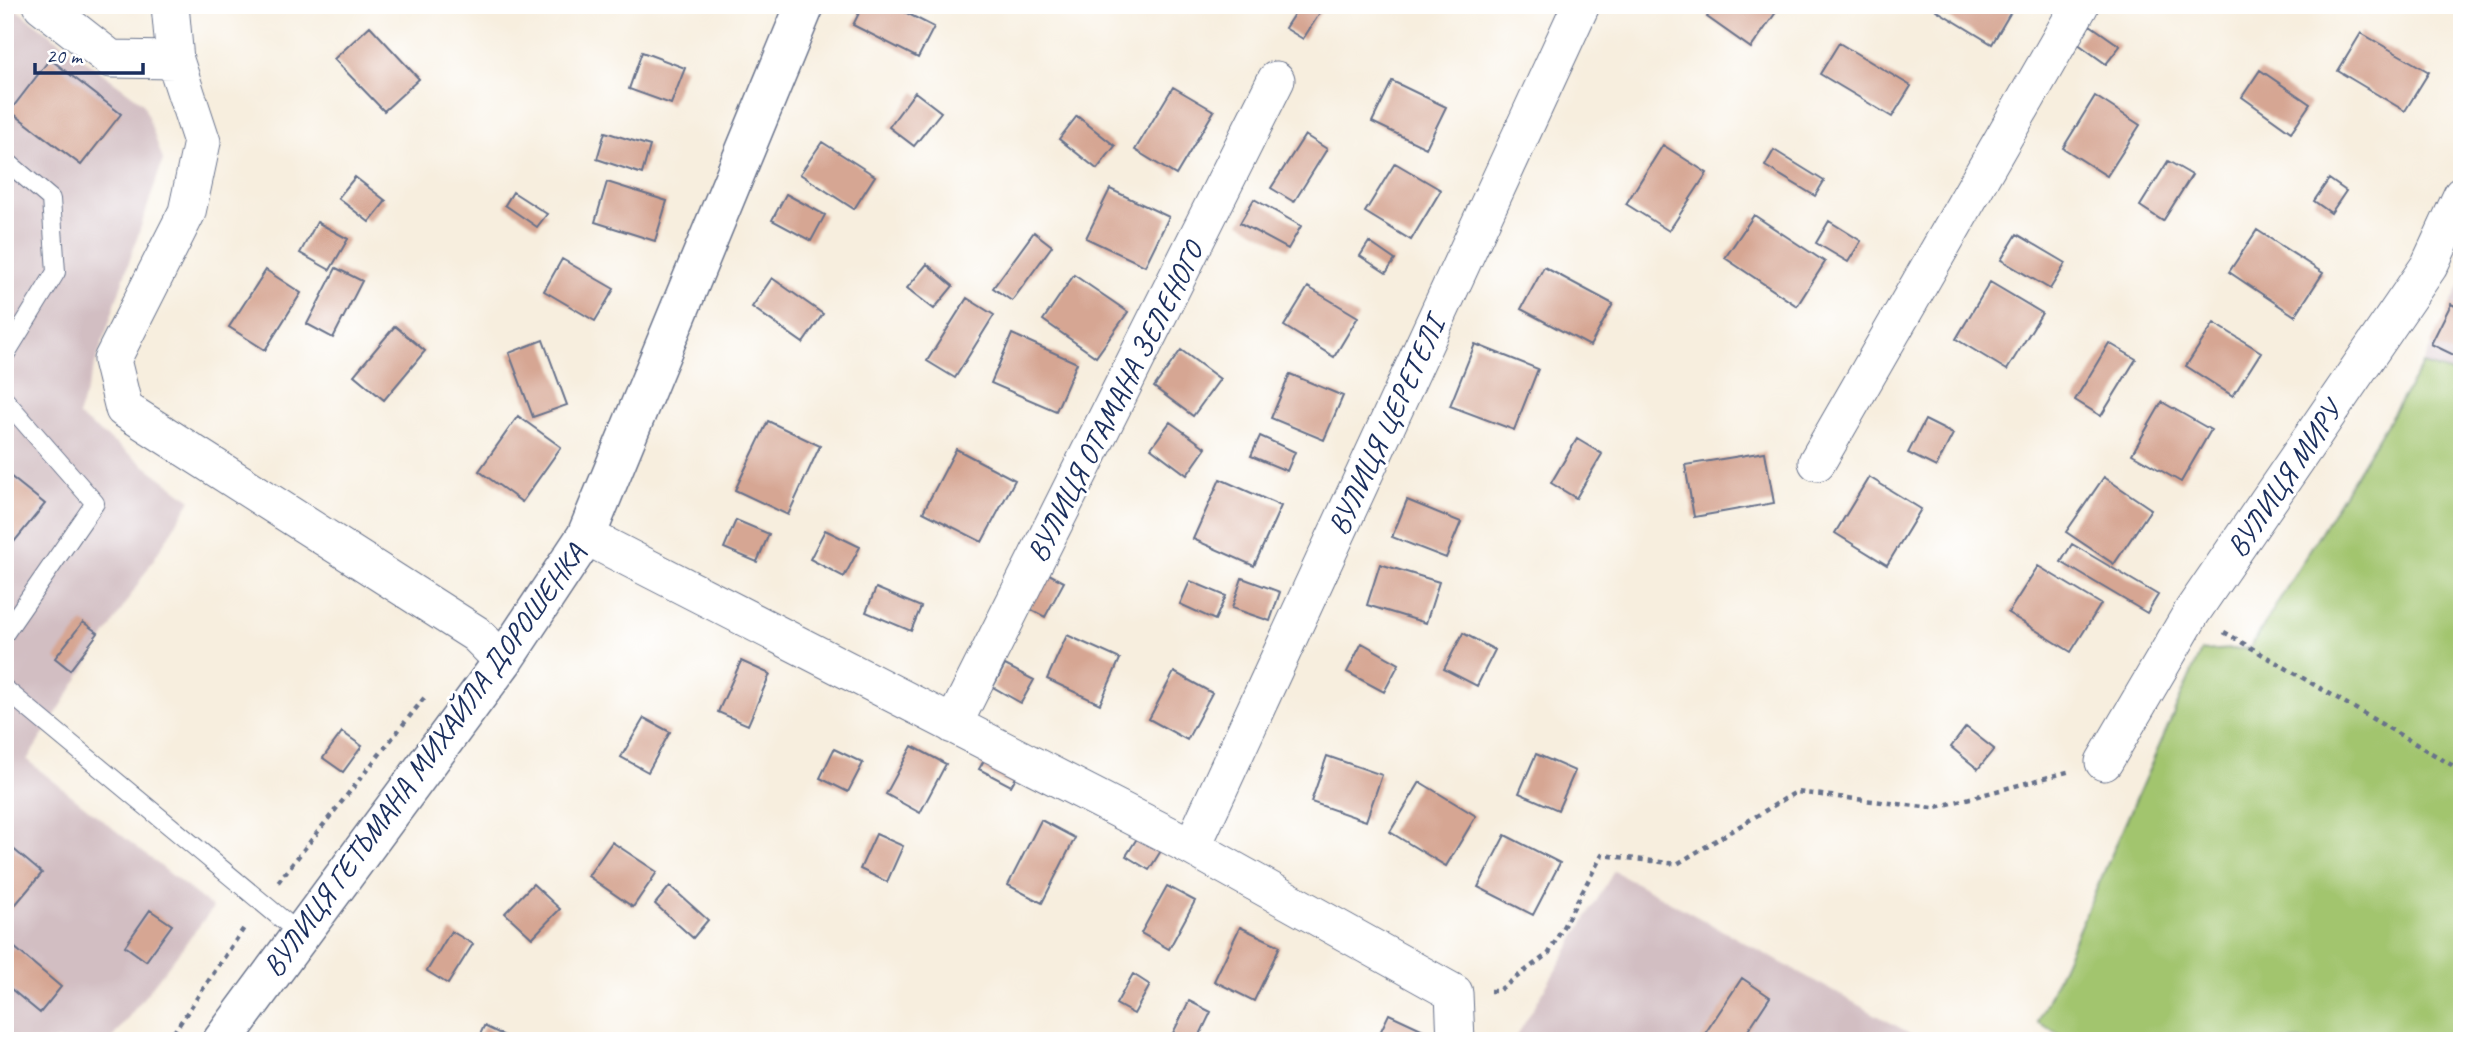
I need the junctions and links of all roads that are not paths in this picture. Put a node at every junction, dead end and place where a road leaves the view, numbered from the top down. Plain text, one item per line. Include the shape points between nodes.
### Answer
1 (42, 5) edge
2 (170, 5) edge
3 (806, 5) edge
4 (1581, 5) edge
5 (2080, 5) edge
6 (175, 60) junction
7 (1276, 79) dead end
8 (5, 160) edge
9 (2462, 195) edge
10 (5, 355) edge
11 (5, 400) edge
12 (1817, 462) dead end
13 (586, 536) junction
14 (5, 633) edge
15 (503, 661) junction
16 (5, 689) edge
17 (953, 725) junction
18 (2104, 762) road end
19 (1192, 847) junction
20 (300, 934) junction
21 (222, 1041) edge
22 (1456, 1041) edge

1 - 6 street via 111,59
2 - 6 street
3 - 13 street, ВУЛИЦЯ ГЕТЬМАНА МИХАЙЛА ДОРОШЕНКА
4 - 19 street, ВУЛИЦЯ ЦЕРЕТЕЛІ
5 - 12 street
6 - 15 street via 202,142 187,212 112,360 124,409 476,634
7 - 17 street, ВУЛИЦЯ ОТАМАНА ЗЕЛЕНОГО
8 - 10 lane via 51,199 56,272
9 - 18 street, ВУЛИЦЯ МИРУ via 2429,266 2193,612
11 - 14 lane via 95,503
13 - 15 street, ВУЛИЦЯ ГЕТЬМАНА МИХАЙЛА ДОРОШЕНКА
13 - 17 street
15 - 20 street, ВУЛИЦЯ ГЕТЬМАНА МИХАЙЛА ДОРОШЕНКА
16 - 20 lane
17 - 19 street
19 - 22 street via 1454,993
20 - 21 street, ВУЛИЦЯ ГЕТЬМАНА МИХАЙЛА ДОРОШЕНКА

